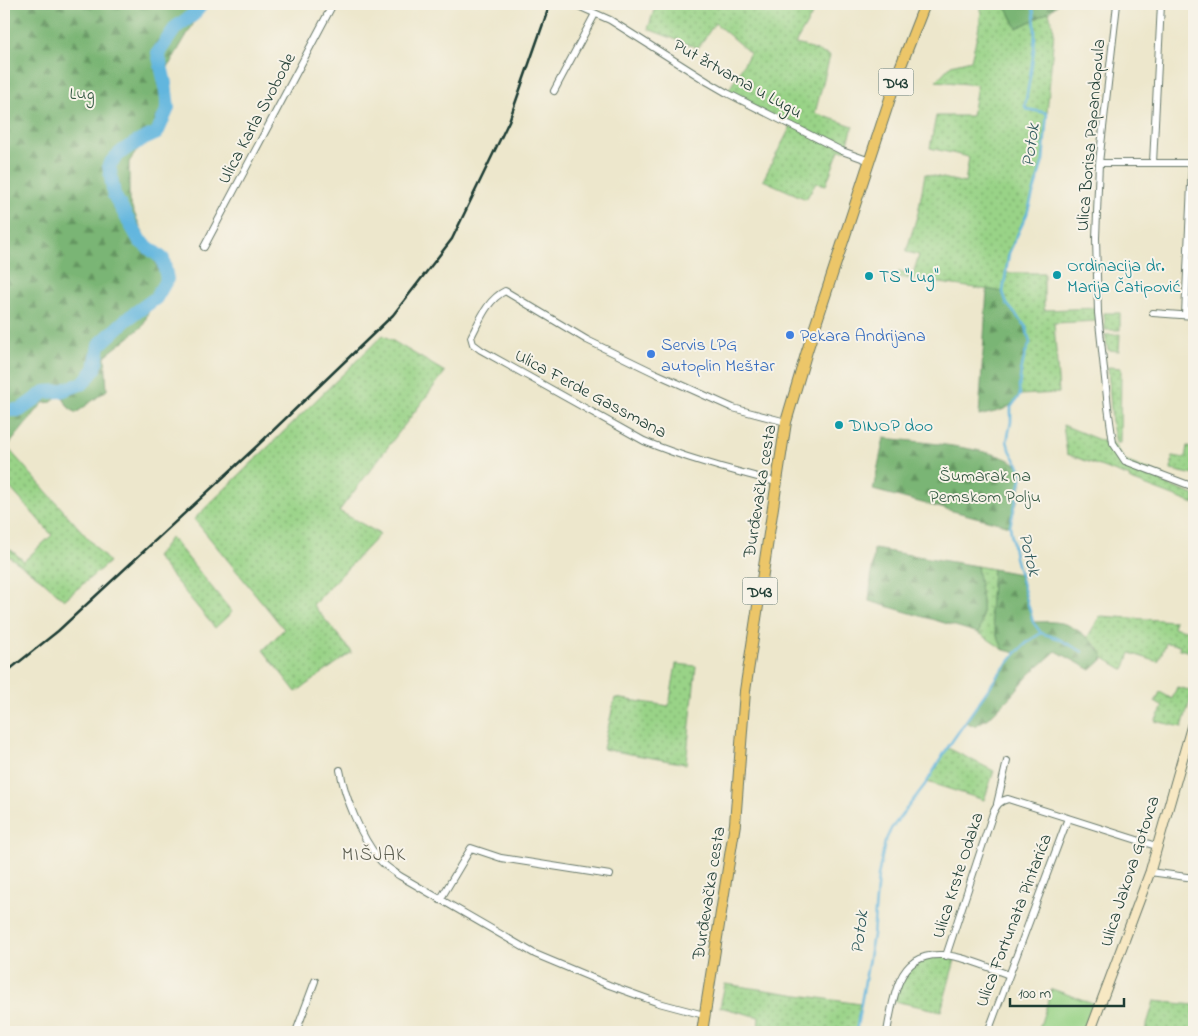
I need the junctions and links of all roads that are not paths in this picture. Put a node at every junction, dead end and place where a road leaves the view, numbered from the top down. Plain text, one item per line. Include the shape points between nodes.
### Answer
1 (334, 4) edge
2 (574, 4) edge
3 (925, 4) edge
4 (1118, 4) edge
5 (1161, 4) edge
6 (595, 14) junction
7 (554, 91) dead end
8 (870, 161) junction
9 (1099, 163) junction
10 (1153, 163) junction
11 (1193, 163) edge
12 (204, 247) dead end
13 (1153, 313) dead end
14 (1185, 315) junction
15 (1194, 316) edge
16 (786, 422) junction
17 (776, 482) junction
18 (1194, 487) edge
19 (1194, 720) edge
20 (1007, 761) dead end
21 (340, 770) dead end
22 (997, 804) junction
23 (1068, 818) junction
24 (1156, 846) junction
25 (1150, 872) junction
26 (610, 875) dead end
27 (1194, 878) edge
28 (440, 900) junction
29 (946, 956) junction
30 (1009, 975) junction
31 (315, 981) dead end
32 (704, 1015) junction
33 (296, 1032) edge
34 (702, 1032) edge
35 (886, 1032) edge
36 (988, 1032) edge
37 (1090, 1032) edge

1 - 12 street, Ulica Karla Svobode
2 - 6 street, Put žrtvama u Lugu
3 - 8 main road, Đurđevačka cesta / D43 via 911,36
4 - 9 street, Ulica Borisa Papandopula
5 - 10 street
6 - 7 street
6 - 8 street, Put žrtvama u Lugu via 610,20 727,93 842,151
8 - 16 main road, Đurđevačka cesta / D43
9 - 10 street
9 - 18 street, Ulica Borisa Papandopula via 1098,308 1113,443 1126,461
10 - 11 street
11 - 14 street
13 - 14 street
14 - 15 street
16 - 17 main road, Đurđevačka cesta / D43
16 - 17 street, Ulica Ferde Gassmana via 733,408 654,373 587,340 505,291 489,302 472,337 473,344 480,350 644,441
17 - 32 main road, Đurđevačka cesta / D43 via 745,691 735,824
19 - 24 street, Ulica Jakova Gotovca
20 - 22 street, Ulica Krste Odaka
21 - 28 street via 354,812 380,861
22 - 23 street, Ulica Krste Odaka via 1008,799
22 - 29 street, Ulica Krste Odaka
23 - 24 street
23 - 30 street, Ulica Fortunata Pintarića
24 - 25 street, Ulica Jakova Gotovca
25 - 27 street
25 - 37 street, Ulica Jakova Gotovca
26 - 28 street via 501,858 471,848
28 - 32 street via 535,954 609,985
29 - 30 street via 960,957
29 - 35 street via 932,954 913,961 900,979
30 - 36 street, Ulica Fortunata Pintarića
31 - 33 street
32 - 34 main road, Đurđevačka cesta / D43

